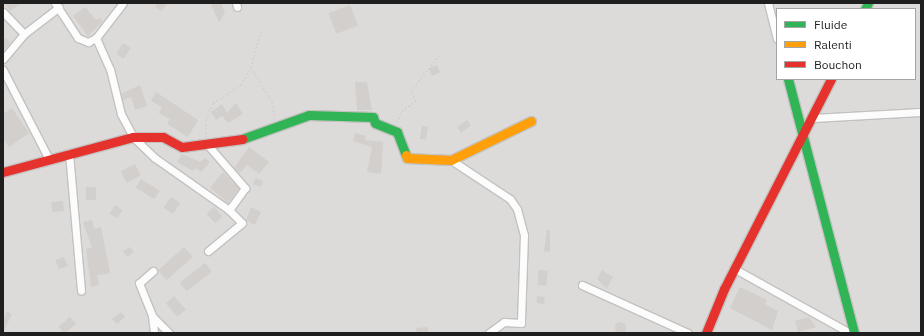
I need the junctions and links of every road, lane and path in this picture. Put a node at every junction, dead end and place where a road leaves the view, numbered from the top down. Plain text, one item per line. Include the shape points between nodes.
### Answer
1 (123, 3) edge
2 (768, 3) edge
3 (57, 5) edge
4 (3, 12) edge
5 (261, 31) dead end
6 (24, 34) junction
7 (776, 35) edge
8 (96, 38) junction
9 (439, 55) dead end
10 (3, 59) edge
11 (251, 67) junction
12 (3, 70) edge
13 (788, 80) edge
14 (831, 80) edge
15 (921, 112) edge
16 (812, 118) junction
17 (531, 121) dead end
18 (277, 126) junction
19 (392, 127) junction
20 (803, 136) junction
21 (133, 137) junction
22 (206, 143) junction
23 (69, 153) junction
24 (48, 159) junction
25 (451, 160) junction
26 (4, 171) edge
27 (229, 210) junction
28 (208, 251) dead end
29 (735, 269) junction
30 (153, 271) dead end
31 (582, 285) dead end
32 (81, 290) dead end
33 (152, 316) junction
34 (154, 333) edge
35 (169, 333) edge
36 (489, 333) edge
37 (688, 333) edge
38 (706, 333) edge
39 (850, 333) edge
40 (854, 333) edge

1 - 8 street
2 - 7 street
3 - 6 street
3 - 8 street via 78,38 88,42
4 - 6 street
5 - 11 path
6 - 10 street
8 - 21 street via 110,69 121,114
9 - 19 path via 411,91 416,101 402,111
11 - 18 path via 272,102
11 - 22 path via 241,85 213,103 206,119
12 - 24 street
13 - 20 street
14 - 16 street
15 - 16 street
16 - 20 street
17 - 25 street
18 - 19 street via 309,115 373,117 375,123
18 - 22 street via 246,138
19 - 25 street via 407,158
20 - 29 street
20 - 40 street
21 - 22 street via 162,137 182,146
21 - 23 street
21 - 27 street via 156,158
22 - 27 street via 245,188
23 - 24 street
23 - 32 street
24 - 26 street
25 - 36 street via 510,199 517,209 524,235 521,323 504,322
27 - 28 street via 242,223
29 - 38 street
29 - 39 street
30 - 33 street via 139,283
31 - 37 street
33 - 34 street
33 - 35 street

